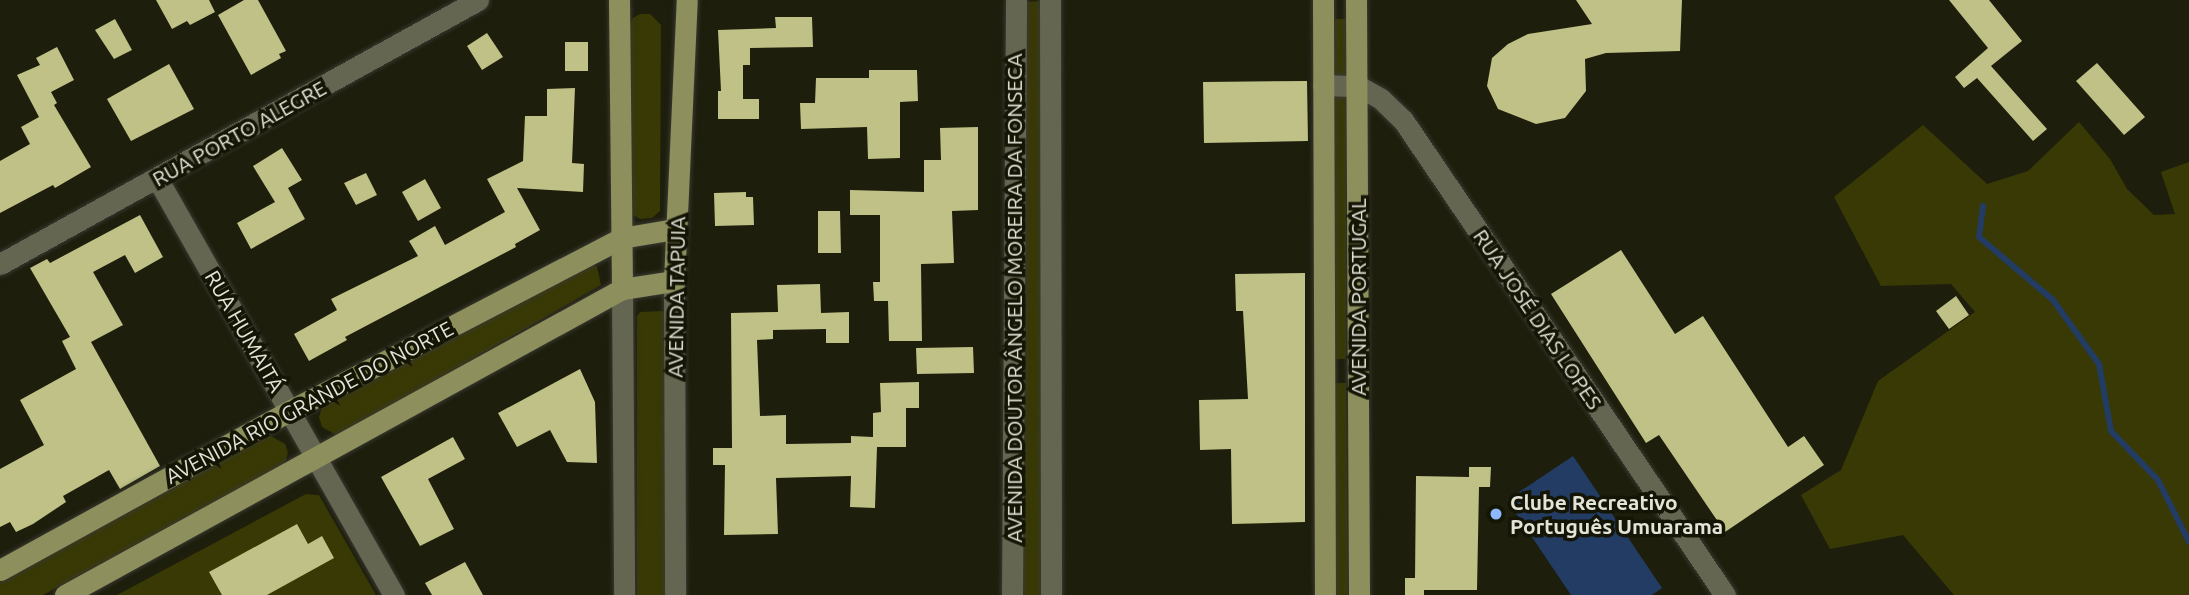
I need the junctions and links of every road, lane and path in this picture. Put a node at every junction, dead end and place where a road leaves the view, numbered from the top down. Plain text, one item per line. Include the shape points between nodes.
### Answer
1 (478, 0) edge
2 (619, 0) edge
3 (687, 0) edge
4 (1016, 0) edge
5 (1050, 0) edge
6 (1323, 0) edge
7 (1356, 0) edge
8 (1323, 85) junction
9 (1358, 86) junction
10 (157, 178) junction
11 (675, 229) junction
12 (621, 238) junction
13 (0, 264) edge
14 (674, 282) junction
15 (622, 289) junction
16 (1324, 370) junction
17 (1358, 371) junction
18 (291, 410) junction
19 (317, 458) junction
20 (0, 570) edge
21 (65, 595) edge
22 (394, 595) edge
23 (624, 595) edge
24 (675, 595) edge
25 (1012, 595) edge
26 (1051, 595) edge
27 (1325, 595) edge
28 (1359, 595) edge
29 (1725, 595) edge

1 - 10 street, RUA PORTO ALEGRE
2 - 12 main road
3 - 11 main road, AVENIDA TAPUIA
4 - 25 street, AVENIDA DOUTOR ÂNGELO MOREIRA DA FONSECA
5 - 26 street, AVENIDA DOUTOR ÂNGELO MOREIRA DA FONSECA
6 - 8 main road, AVENIDA PORTUGAL
7 - 9 main road, AVENIDA PORTUGAL
8 - 9 street
8 - 16 main road, AVENIDA PORTUGAL
9 - 17 main road, AVENIDA PORTUGAL
9 - 29 street, RUA JOSÉ DIAS LOPES via 1403,120
10 - 13 street, RUA PORTO ALEGRE
10 - 18 street, RUA HUMAITÁ
11 - 12 main road, AVENIDA RIO GRANDE DO NORTE
11 - 14 main road, AVENIDA TAPUIA
12 - 15 main road
12 - 18 main road, AVENIDA RIO GRANDE DO NORTE
14 - 15 main road
14 - 24 street, AVENIDA TAPUIA
15 - 19 main road
15 - 23 street
16 - 17 main road
16 - 27 main road, AVENIDA PORTUGAL
17 - 28 main road, AVENIDA PORTUGAL
18 - 19 street, RUA HUMAITÁ
18 - 20 main road, AVENIDA RIO GRANDE DO NORTE
19 - 21 main road
19 - 22 street, RUA HUMAITÁ

